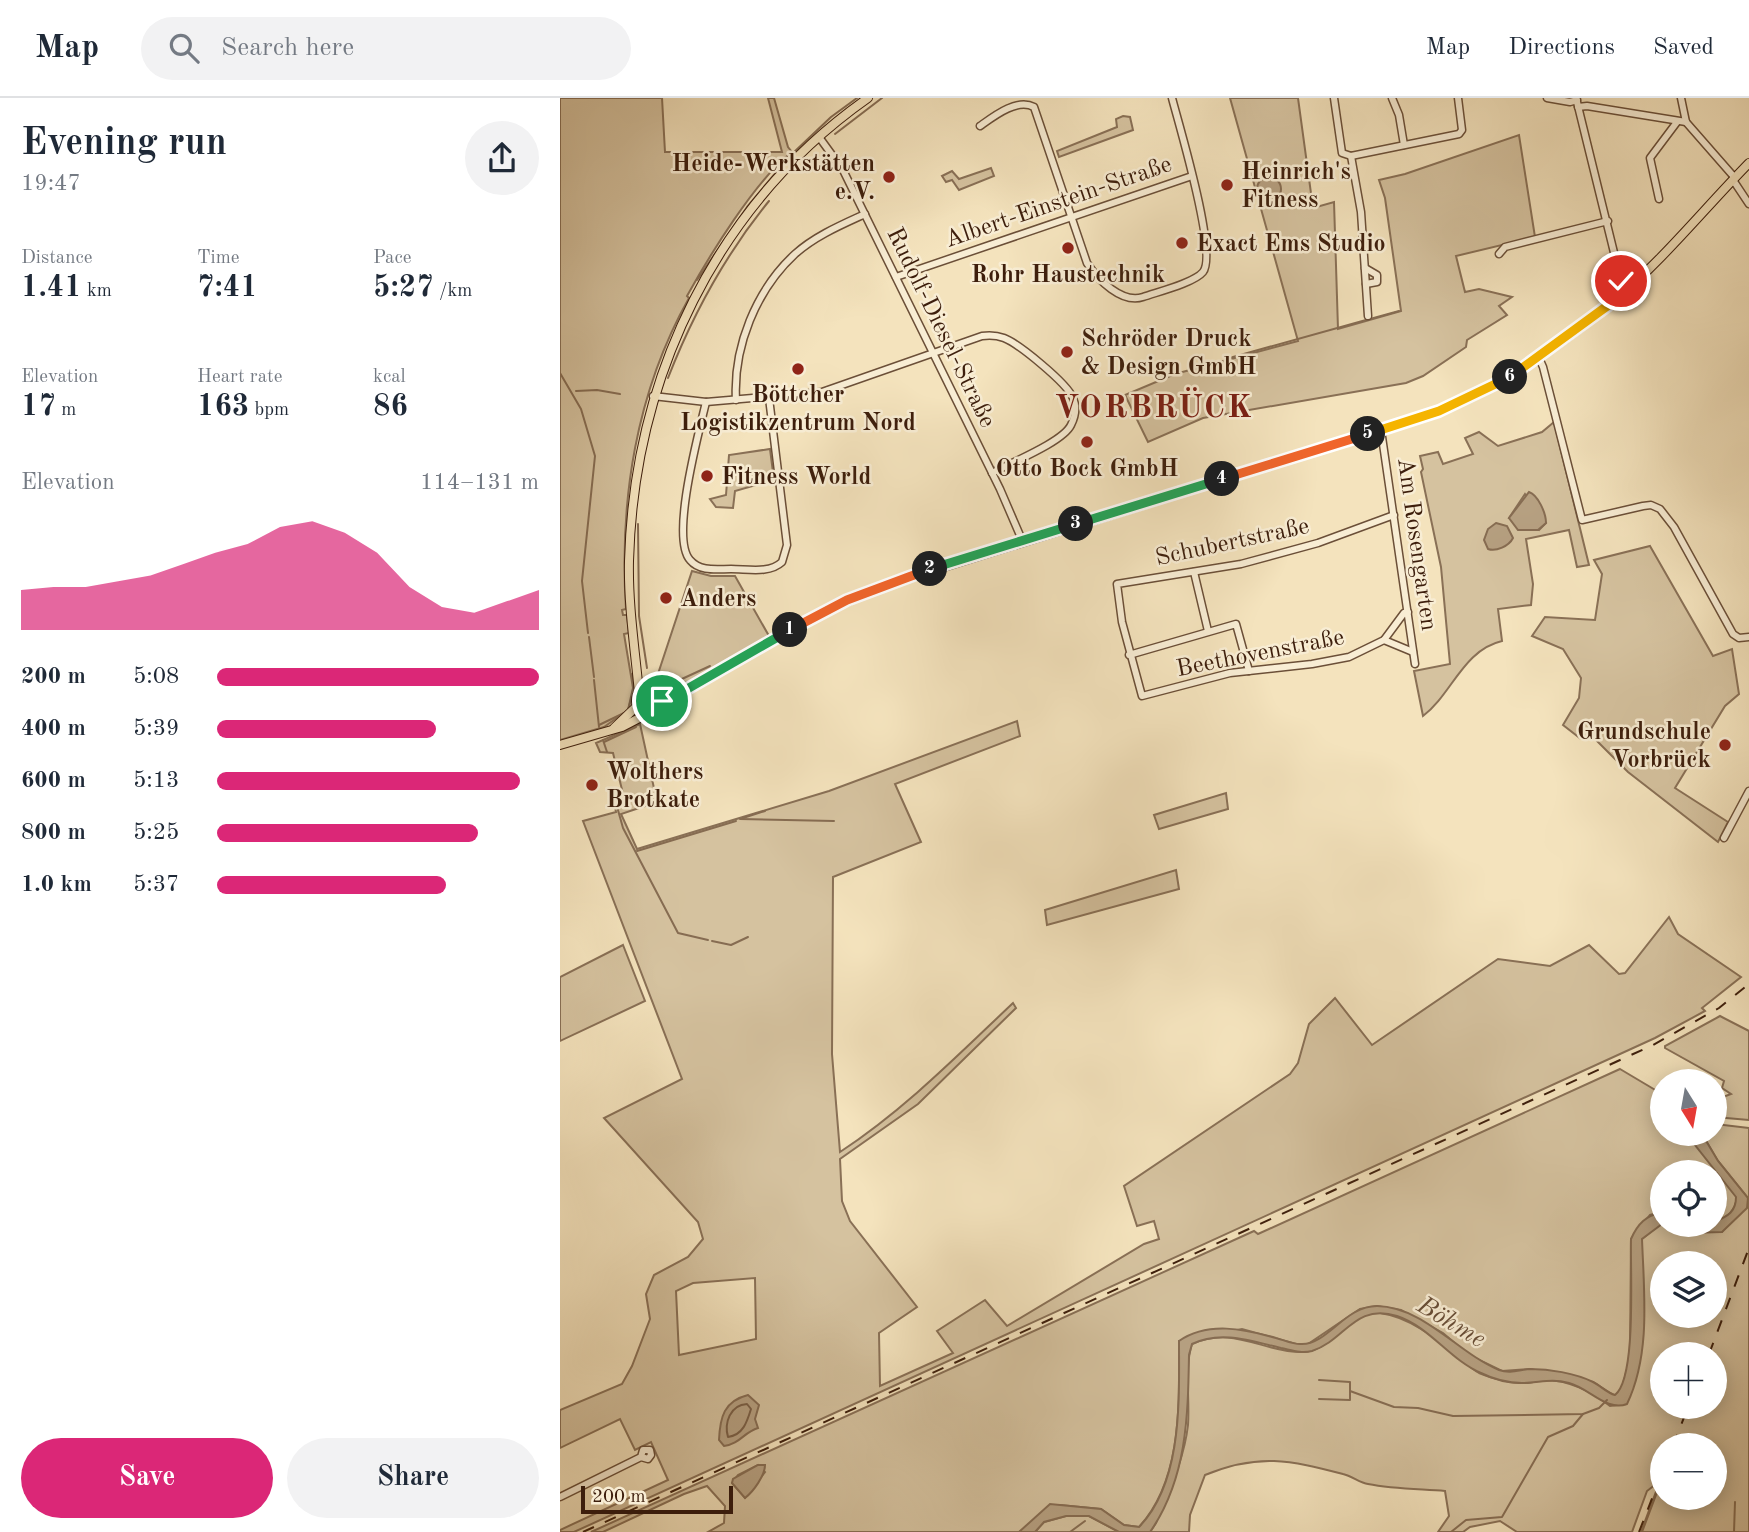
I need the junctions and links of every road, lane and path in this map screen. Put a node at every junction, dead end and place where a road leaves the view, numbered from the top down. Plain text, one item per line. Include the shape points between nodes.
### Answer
1 (868, 98) edge
2 (1171, 98) edge
3 (1334, 98) edge
4 (1392, 98) edge
5 (1458, 98) edge
6 (1548, 98) edge
7 (1681, 98) edge
8 (1577, 102) edge
9 (1677, 122) junction
10 (1686, 122) junction
11 (980, 126) dead end
12 (819, 136) junction
13 (1404, 145) junction
14 (1351, 156) junction
15 (1749, 163) edge
16 (1192, 176) junction
17 (1734, 179) junction
18 (1659, 200) dead end
19 (1749, 204) edge
20 (865, 214) junction
21 (1072, 216) junction
22 (1608, 221) junction
23 (1499, 254) dead end
24 (1365, 268) junction
25 (896, 277) junction
26 (1366, 284) junction
27 (1627, 290) junction
28 (1368, 316) dead end
29 (933, 353) junction
30 (1539, 358) junction
31 (653, 396) junction
32 (769, 398) junction
33 (736, 400) junction
34 (706, 402) junction
35 (1381, 430) junction
36 (992, 473) junction
37 (1394, 516) junction
38 (1022, 540) junction
39 (1194, 572) junction
40 (1408, 612) junction
41 (1208, 631) junction
42 (1749, 636) edge
43 (1384, 640) junction
44 (1413, 652) junction
45 (1129, 656) junction
46 (1415, 664) dead end
47 (639, 670) junction
48 (1249, 671) junction
49 (649, 688) junction
50 (680, 691) junction
51 (639, 693) junction
52 (659, 694) junction
53 (661, 704) junction
54 (637, 706) junction
55 (647, 714) junction
56 (613, 728) junction
57 (560, 745) edge
58 (1749, 791) edge
59 (1724, 838) dead end
60 (641, 1457) dead end
61 (560, 1497) edge

1 - 12 main road
2 - 16 street
3 - 14 street via 1342,153
4 - 13 street
5 - 13 street via 1462,132
6 - 8 street
7 - 10 street
8 - 9 street
8 - 22 street
9 - 10 street
9 - 18 street via 1650,159
10 - 17 street
11 - 21 street via 998,113 1026,104 1034,107
12 - 20 street, Rudolf-Diesel-Straße via 844,170
12 - 31 main road via 770,187 718,257 682,322
13 - 14 street
14 - 24 street
15 - 17 main road
16 - 21 street, Albert-Einstein-Straße
16 - 21 street via 1206,266 1197,277 1138,299 1122,297 1092,271
17 - 19 street
17 - 27 main road
20 - 25 street, Rudolf-Diesel-Straße
20 - 33 street via 812,242 769,285 748,324
21 - 25 street, Albert-Einstein-Straße
22 - 23 street via 1505,247
22 - 27 street
24 - 26 street
24 - 26 street via 1377,275 1377,282
25 - 29 street, Rudolf-Diesel-Straße
26 - 28 street
27 - 30 main road
29 - 32 street via 822,392
29 - 36 street, Rudolf-Diesel-Straße
29 - 36 street via 982,336 1003,337 1065,386 1073,398 1073,423 1063,434
30 - 35 main road via 1450,407
30 - 42 street via 1581,520 1643,506 1660,509 1733,634
31 - 34 street
31 - 47 main road via 636,471 630,540
32 - 33 street
32 - 34 street via 787,545 782,562 765,570 707,569 694,564 684,549 685,502
33 - 34 street
35 - 37 street, Am Rosengarten
35 - 38 main road
36 - 38 street, Rudolf-Diesel-Straße
37 - 39 street, Schubertstraße via 1290,551
37 - 40 street, Am Rosengarten
38 - 50 main road via 847,600
39 - 41 street
39 - 45 street, Schubertstraße via 1117,584
40 - 43 street, Beethovenstraße
40 - 44 street, Am Rosengarten
41 - 45 street
41 - 48 street via 1236,624
43 - 44 street
43 - 48 street, Beethovenstraße via 1331,662
44 - 46 street, Am Rosengarten
45 - 48 street, Beethovenstraße via 1142,696
47 - 49 main road
47 - 51 main road
49 - 51 main road
49 - 52 main road
50 - 52 main road
50 - 53 main road
51 - 54 main road
52 - 53 main road
53 - 55 main road
54 - 55 main road
54 - 56 main road
55 - 56 main road
56 - 57 main road
58 - 59 street
60 - 61 street

